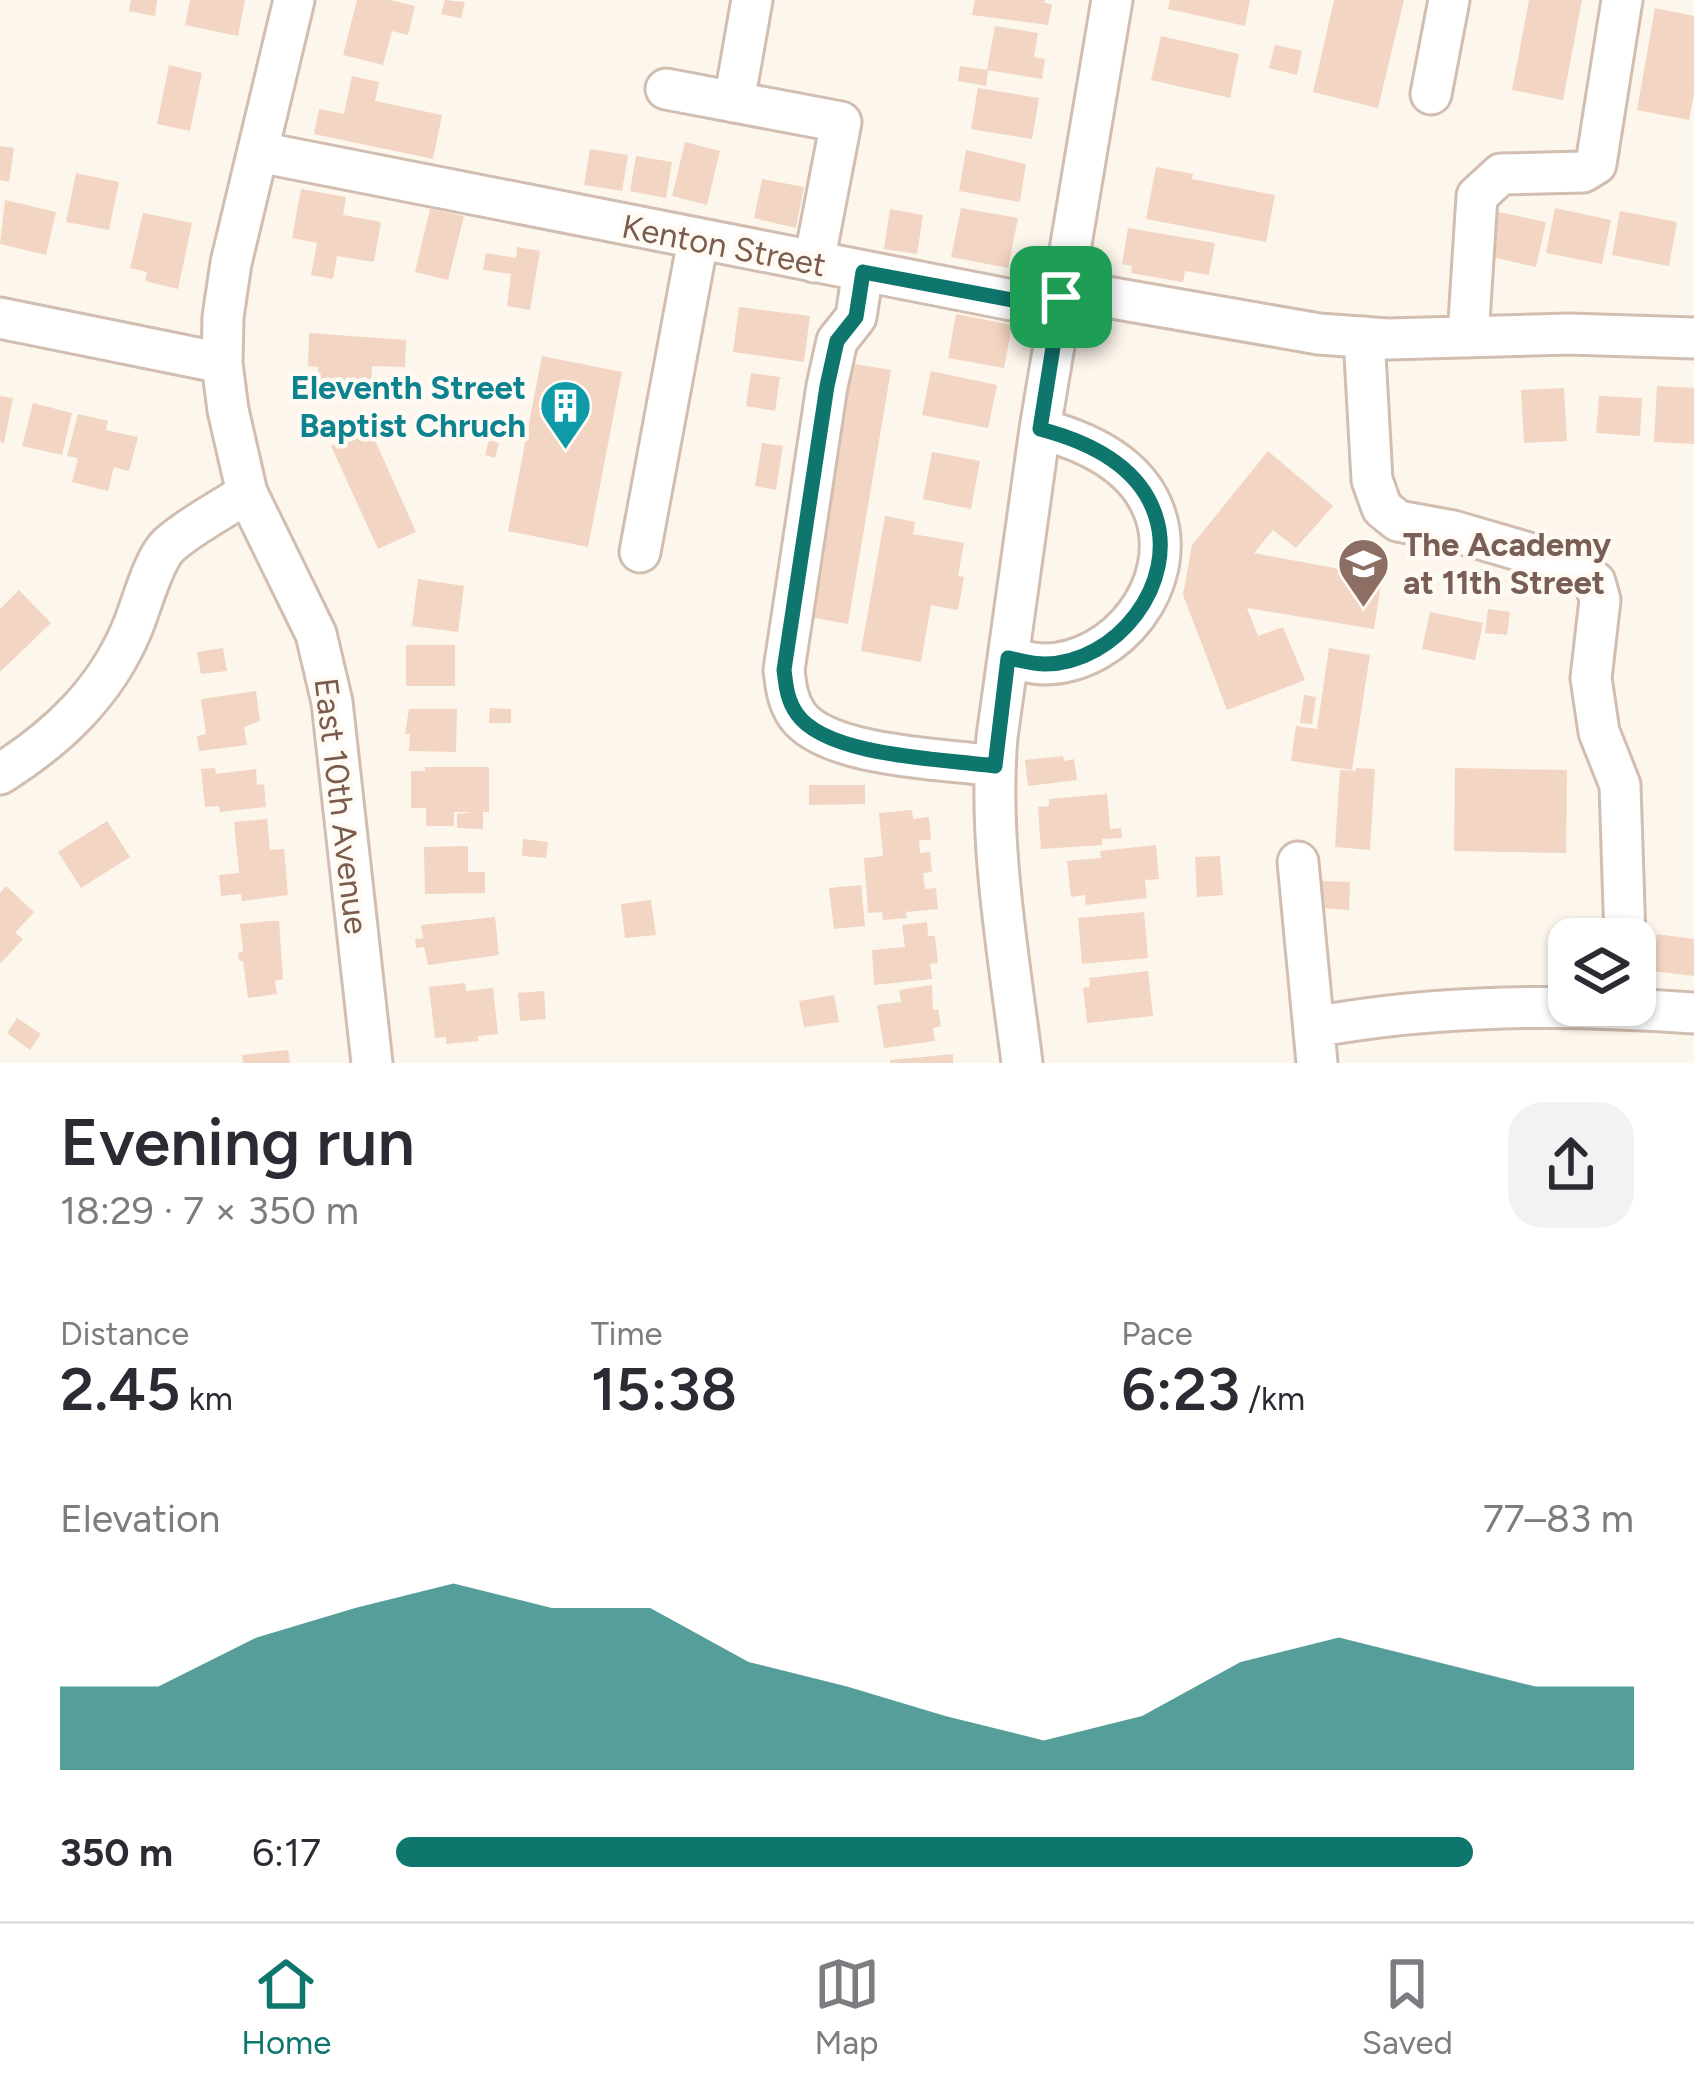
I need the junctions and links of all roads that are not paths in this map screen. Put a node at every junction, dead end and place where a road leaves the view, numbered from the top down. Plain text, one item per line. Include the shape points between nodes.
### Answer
1 (294, 0) edge
2 (752, 0) edge
3 (1112, 0) edge
4 (1449, 0) edge
5 (1622, 0) edge
6 (666, 89) dead end
7 (1431, 94) dead end
8 (734, 102) junction
9 (259, 152) junction
10 (698, 240) junction
11 (814, 262) junction
12 (863, 272) junction
13 (1061, 297) junction
14 (0, 318) edge
15 (1364, 337) junction
16 (1468, 337) junction
17 (1694, 338) edge
18 (222, 363) junction
19 (1040, 429) junction
20 (247, 493) junction
21 (640, 552) dead end
22 (1008, 658) junction
23 (995, 766) junction
24 (0, 774) edge
25 (1298, 862) dead end
26 (1625, 918) edge
27 (1548, 1006) edge
28 (1656, 1009) edge
29 (1694, 1012) edge
30 (1315, 1045) edge
31 (372, 1063) edge
32 (1022, 1063) edge

1 - 9 street, East 10th Avenue
2 - 8 street
3 - 13 street
4 - 7 street
5 - 16 street via 1596,164 1583,172 1501,174 1477,196
6 - 8 street
8 - 11 street via 841,122
9 - 10 street, Kenton Street
9 - 18 street, East 10th Avenue via 231,263
10 - 11 street, Kenton Street
10 - 21 street
11 - 12 street, Kenton Street
12 - 13 street, Kenton Street via 1017,301
12 - 23 street via 856,317 837,341 827,386 784,670 787,697 814,731 861,748
13 - 15 street, Kenton Street via 1101,296
13 - 19 street
14 - 18 street
15 - 16 street, Kenton Street
15 - 26 street via 1372,480 1382,508 1398,521 1574,566 1594,582 1600,601 1591,679 1599,732 1620,785
16 - 17 street, Kenton Street
18 - 20 street, East 10th Avenue
19 - 22 street
19 - 22 street via 1114,460 1154,510 1162,539 1138,617 1109,643 1045,664
20 - 24 street via 165,548 99,688 58,733
20 - 31 street, East 10th Avenue via 316,634 332,702
22 - 23 street
23 - 32 street
25 - 30 street
27 - 30 street via 1371,1017
28 - 29 street

